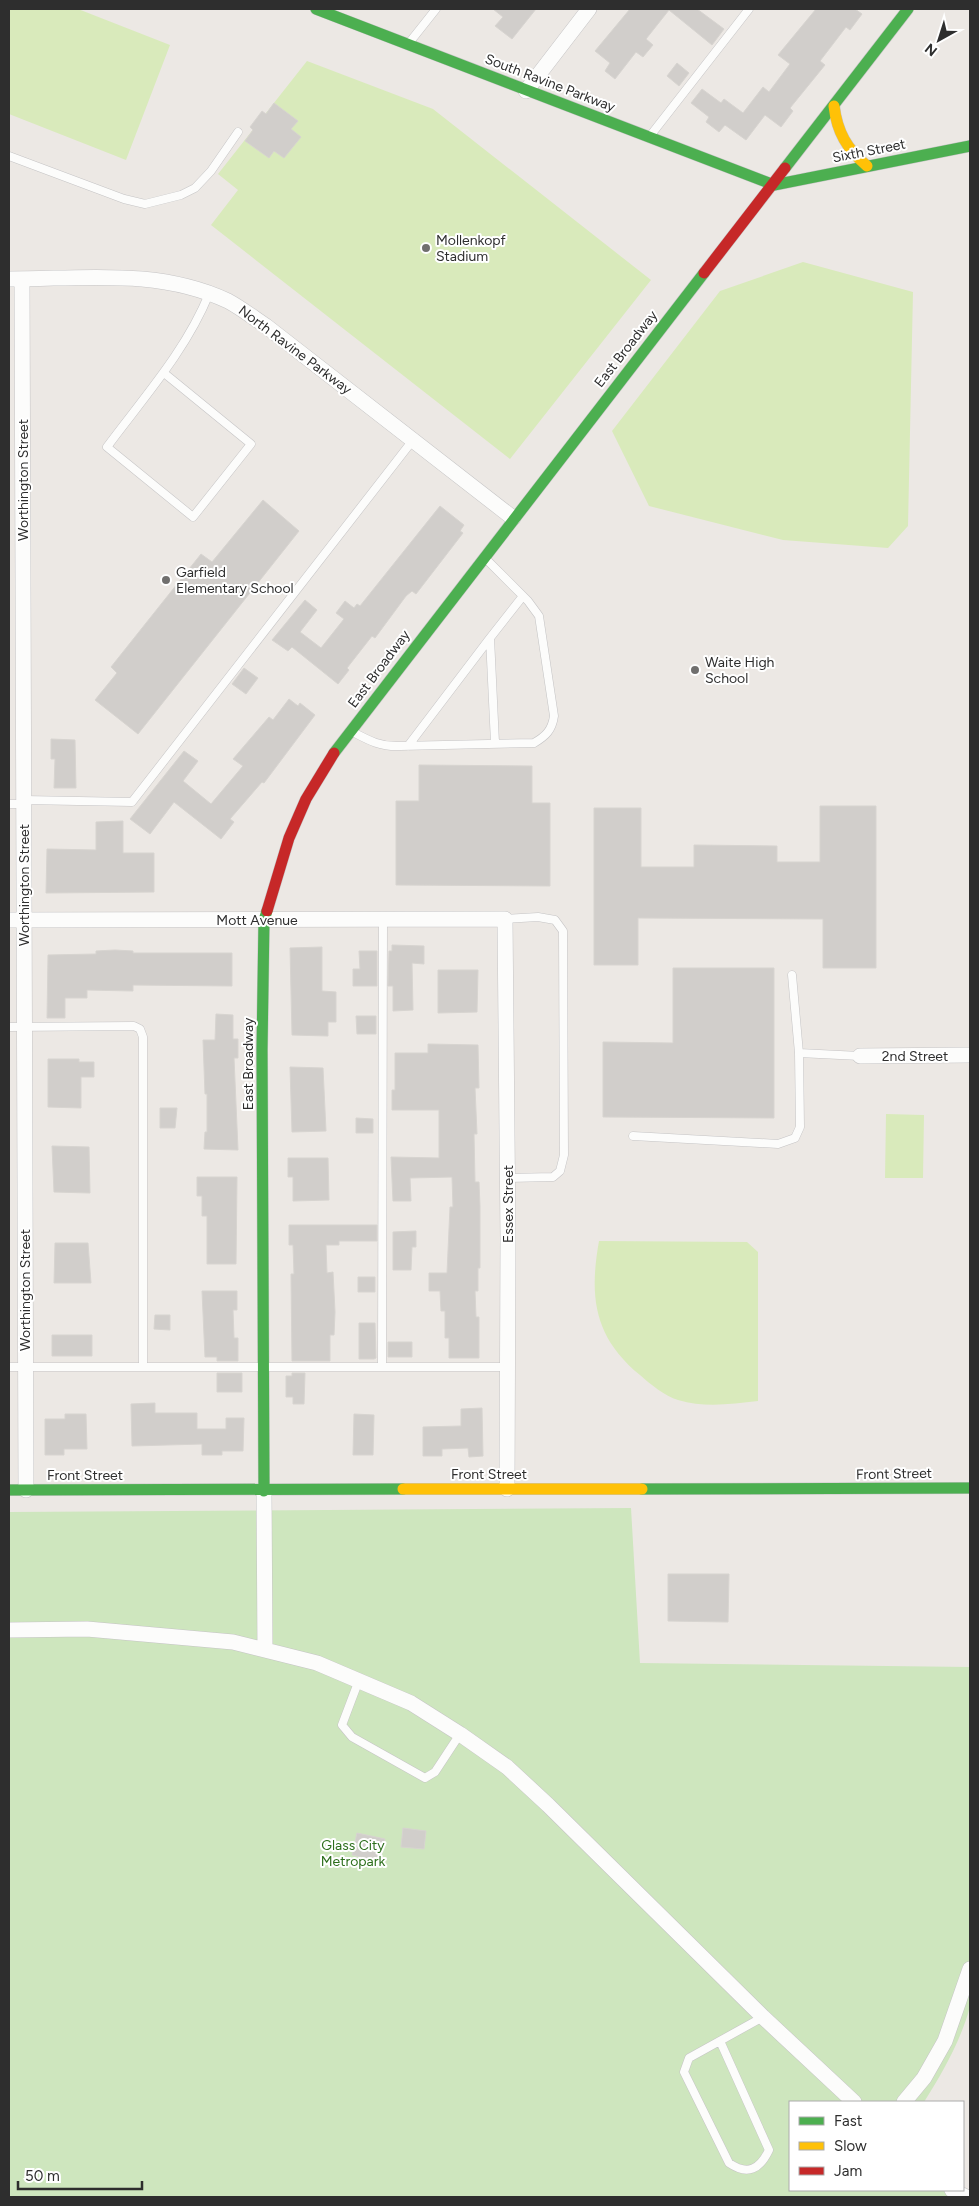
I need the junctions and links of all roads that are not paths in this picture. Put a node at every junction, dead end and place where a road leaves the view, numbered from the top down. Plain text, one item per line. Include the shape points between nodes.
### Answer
1 (316, 9) edge
2 (436, 9) edge
3 (589, 9) edge
4 (749, 9) edge
5 (908, 9) edge
6 (408, 45) junction
7 (526, 91) junction
8 (834, 106) junction
9 (238, 132) dead end
10 (649, 137) junction
11 (970, 146) edge
12 (9, 156) edge
13 (866, 166) junction
14 (774, 184) junction
15 (15, 279) edge
16 (209, 294) junction
17 (164, 373) junction
18 (413, 440) junction
19 (514, 518) junction
20 (484, 557) junction
21 (524, 596) junction
22 (490, 638) junction
23 (351, 730) junction
24 (496, 743) junction
25 (408, 746) junction
26 (19, 802) edge
27 (16, 920) edge
28 (264, 920) junction
29 (383, 920) junction
30 (506, 920) junction
31 (792, 975) dead end
32 (9, 1027) edge
33 (24, 1027) junction
34 (800, 1054) junction
35 (970, 1055) edge
36 (860, 1056) joint
37 (634, 1136) dead end
38 (508, 1178) junction
39 (9, 1367) edge
40 (26, 1367) junction
41 (144, 1367) junction
42 (264, 1367) junction
43 (382, 1367) junction
44 (508, 1367) junction
45 (970, 1488) edge
46 (507, 1489) junction
47 (9, 1490) edge
48 (26, 1490) junction
49 (264, 1491) junction
50 (9, 1630) edge
51 (265, 1650) junction
52 (359, 1679) junction
53 (460, 1734) junction
54 (970, 1969) edge
55 (763, 2017) junction
56 (720, 2041) junction
57 (853, 2101) edge
58 (905, 2101) edge
59 (954, 2191) edge
60 (966, 2197) edge

1 - 6 street, South Ravine Parkway
2 - 6 lane
3 - 7 street
4 - 10 lane
5 - 8 street, East Broadway
6 - 7 street, South Ravine Parkway
7 - 10 street, South Ravine Parkway
8 - 13 street via 835,122 845,146
8 - 14 street, East Broadway
9 - 12 lane via 195,188 145,204
10 - 14 street, South Ravine Parkway
11 - 13 street, Sixth Street
13 - 14 street, Sixth Street
14 - 19 street, East Broadway
15 - 16 street, North Ravine Parkway via 141,278
15 - 26 street, Worthington Street
16 - 17 lane via 185,344
16 - 18 street, North Ravine Parkway via 266,326
17 - 17 lane via 107,447 193,517 251,444
18 - 19 street, North Ravine Parkway
18 - 26 lane via 132,802
19 - 20 street, East Broadway
20 - 21 lane
20 - 23 street, East Broadway
21 - 22 lane
21 - 24 lane via 539,616 554,716 552,728 544,738 534,743
22 - 24 lane
22 - 25 lane
23 - 25 lane via 384,746
23 - 28 street, East Broadway via 306,799 289,838
24 - 25 lane
26 - 27 street, Worthington Street
27 - 28 street, Mott Avenue
27 - 33 street, Worthington Street
28 - 29 street, Mott Avenue
28 - 42 street, East Broadway
29 - 30 street, Mott Avenue
29 - 43 lane
30 - 38 street, Essex Street
30 - 38 lane via 538,917 555,920 563,931 564,1155 560,1171 553,1177
31 - 34 lane
32 - 33 lane
33 - 40 street, Worthington Street
33 - 41 lane via 134,1026 140,1029 143,1037
34 - 36 lane
34 - 37 lane via 800,1127 796,1138 778,1144
35 - 36 street, 2nd Street
38 - 44 street, Essex Street
39 - 40 lane
40 - 41 lane
40 - 48 street, Worthington Street
41 - 42 lane
42 - 43 lane
42 - 49 street, East Broadway
43 - 44 lane
44 - 46 street, Essex Street
45 - 46 street, Front Street
46 - 49 street, Front Street
47 - 48 street, Front Street
48 - 49 street, Front Street
49 - 51 street
50 - 51 street via 87,1629 233,1642
51 - 52 street via 317,1662
52 - 53 street via 411,1703
52 - 53 lane via 343,1729 425,1778 435,1772
53 - 55 street via 507,1767 548,1804
54 - 58 street via 945,2041 924,2078
55 - 56 lane
55 - 57 street
56 - 56 lane via 689,2058 684,2072 729,2163 738,2169 753,2169 764,2161 769,2150
59 - 60 street

